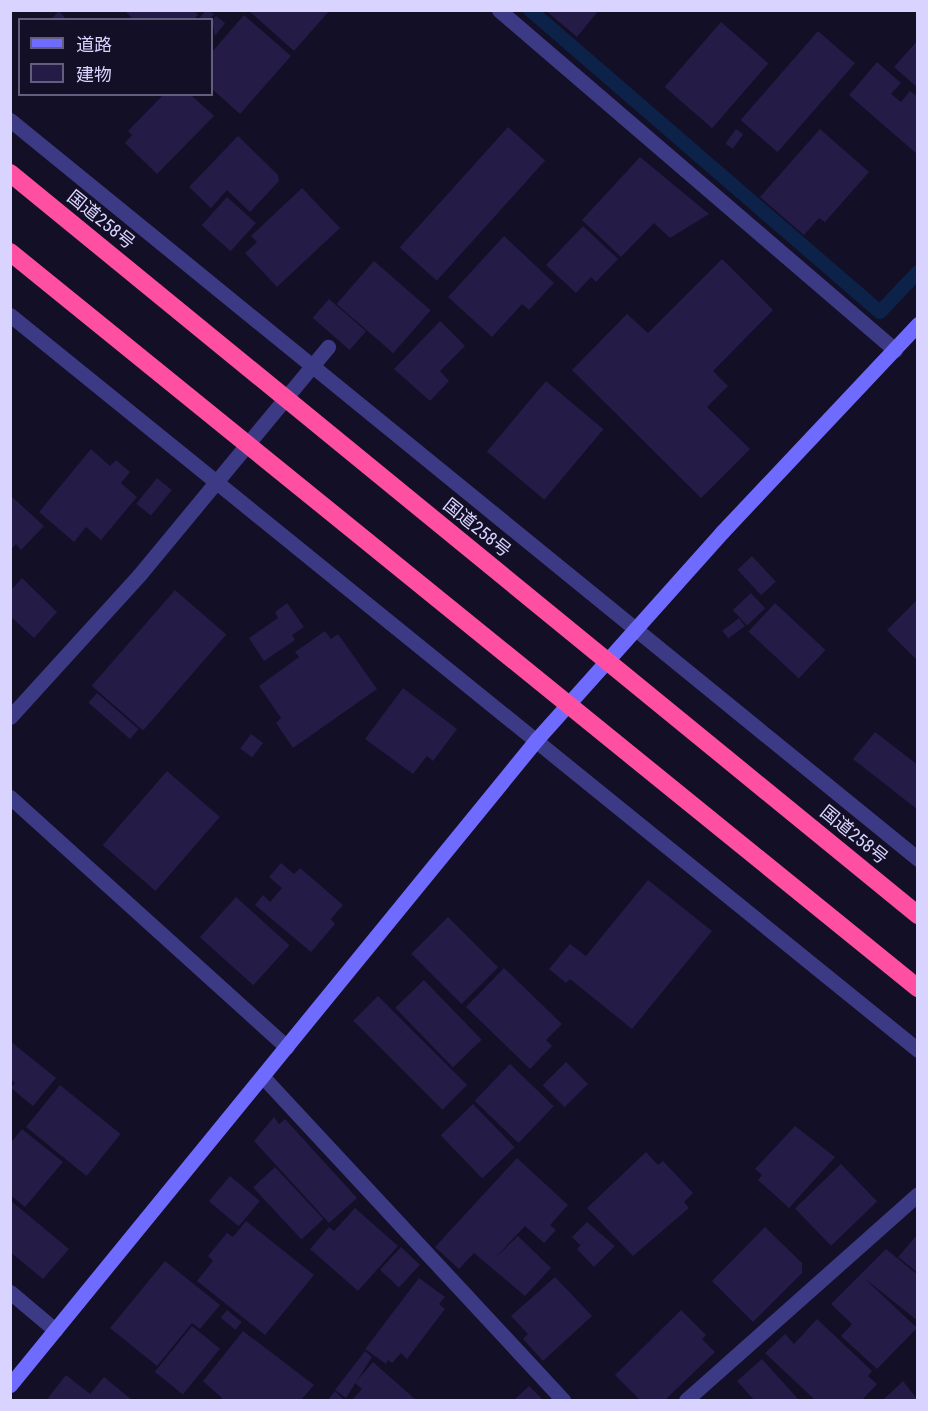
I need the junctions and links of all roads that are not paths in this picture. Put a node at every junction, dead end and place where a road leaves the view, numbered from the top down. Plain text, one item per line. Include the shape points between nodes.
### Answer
1 (499, 10) edge
2 (10, 120) edge
3 (10, 173) edge
4 (10, 252) edge
5 (10, 315) edge
6 (918, 324) edge
7 (328, 347) dead end
8 (895, 350) junction
9 (312, 365) junction
10 (215, 483) junction
11 (635, 629) junction
12 (10, 717) edge
13 (537, 739) junction
14 (10, 797) edge
15 (918, 859) edge
16 (918, 915) edge
17 (918, 988) edge
18 (287, 1047) junction
19 (918, 1050) edge
20 (263, 1077) junction
21 (918, 1194) edge
22 (10, 1292) edge
23 (55, 1330) junction
24 (10, 1385) edge
25 (563, 1401) edge
26 (686, 1401) edge

1 - 8 street
2 - 9 street
3 - 16 highway, 国道258号
4 - 17 highway
5 - 10 street
6 - 8 street
7 - 9 street
8 - 11 street
9 - 10 street
9 - 11 street
10 - 12 street via 140,574
10 - 13 street
11 - 13 street
11 - 15 street
13 - 18 street
13 - 19 street
14 - 18 street
18 - 20 street
20 - 23 street
20 - 25 street
21 - 26 street
22 - 23 street
23 - 24 street

